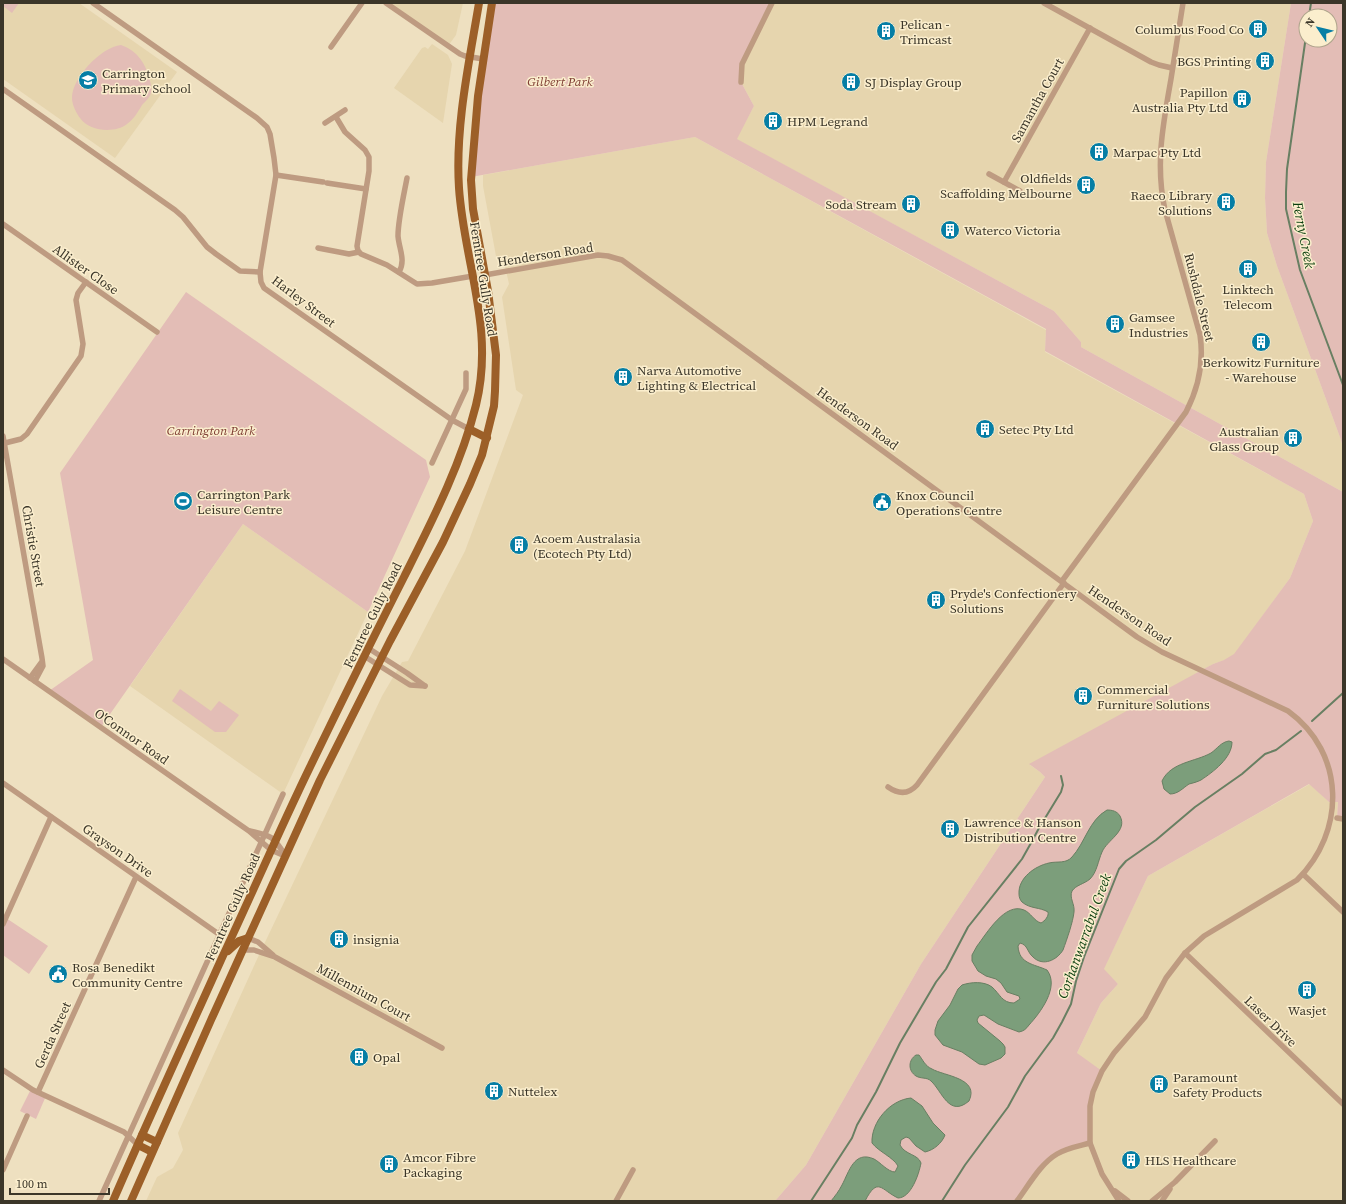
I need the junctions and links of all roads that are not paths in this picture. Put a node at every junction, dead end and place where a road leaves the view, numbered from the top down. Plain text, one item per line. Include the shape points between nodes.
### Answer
1 (93, 3) edge
2 (362, 3) edge
3 (386, 3) edge
4 (479, 3) edge
5 (492, 3) edge
6 (772, 3) edge
7 (1044, 3) edge
8 (1183, 3) edge
9 (1090, 28) junction
10 (331, 46) dead end
11 (470, 57) junction
12 (484, 59) junction
13 (1172, 68) junction
14 (741, 82) dead end
15 (3, 89) edge
16 (344, 110) dead end
17 (336, 116) junction
18 (325, 123) dead end
19 (989, 174) dead end
20 (276, 175) junction
21 (407, 178) dead end
22 (1004, 182) junction
23 (366, 189) junction
24 (1020, 191) dead end
25 (3, 224) edge
26 (318, 248) dead end
27 (359, 252) junction
28 (260, 272) junction
29 (399, 272) junction
30 (485, 275) junction
31 (473, 276) junction
32 (86, 282) junction
33 (157, 332) dead end
34 (466, 373) dead end
35 (452, 420) junction
36 (469, 429) junction
37 (3, 436) edge
38 (487, 438) junction
39 (5, 443) junction
40 (432, 463) dead end
41 (1063, 582) junction
42 (366, 652) junction
43 (382, 657) junction
44 (3, 659) edge
45 (378, 665) junction
46 (33, 680) junction
47 (3, 784) edge
48 (888, 787) dead end
49 (283, 794) dead end
50 (1338, 801) dead end
51 (51, 818) junction
52 (1343, 820) edge
53 (249, 831) junction
54 (264, 835) junction
55 (276, 840) junction
56 (261, 842) junction
57 (271, 850) junction
58 (285, 856) junction
59 (1304, 874) junction
60 (136, 877) junction
61 (1343, 912) edge
62 (3, 924) edge
63 (220, 935) junction
64 (248, 938) junction
65 (243, 950) junction
66 (1185, 953) junction
67 (275, 956) junction
68 (222, 958) junction
69 (442, 1048) dead end
70 (3, 1070) edge
71 (38, 1092) junction
72 (1343, 1104) edge
73 (27, 1116) dead end
74 (130, 1135) junction
75 (142, 1135) junction
76 (1215, 1141) dead end
77 (157, 1142) junction
78 (1090, 1143) junction
79 (138, 1145) junction
80 (152, 1152) junction
81 (3, 1170) edge
82 (633, 1170) dead end
83 (1175, 1182) junction
84 (1110, 1188) junction
85 (99, 1201) edge
86 (113, 1201) edge
87 (131, 1201) edge
88 (616, 1201) edge
89 (1017, 1201) edge
90 (1119, 1201) edge
91 (1128, 1201) edge
92 (1152, 1201) edge
93 (1162, 1201) edge

1 - 20 street via 264,124 271,140
2 - 10 street
3 - 11 street via 457,52
4 - 11 main road, Ferntree Gully Road
5 - 12 main road, Ferntree Gully Road
6 - 14 street via 742,64
7 - 9 street
8 - 13 street, Rushdale Street
9 - 13 street via 1155,64
9 - 22 street, Samantha Court
11 - 12 street
11 - 31 main road, Ferntree Gully Road via 462,112 458,171 462,218
12 - 30 main road, Ferntree Gully Road via 471,180 474,219
13 - 41 street, Rushdale Street via 1162,137 1161,184 1167,220 1199,328 1202,355 1200,375 1195,393 1183,416
15 - 28 street, Harley Street via 175,210 184,217 210,250 234,268 243,272
16 - 17 street
17 - 18 street
17 - 23 street via 345,132 369,157
19 - 22 street
20 - 23 street
20 - 28 street
21 - 29 street via 398,232 403,262
22 - 24 street
23 - 27 street via 357,246
25 - 32 street, Allister Close
26 - 27 street via 349,254
27 - 29 street
28 - 35 street, Harley Street via 262,285 268,291
29 - 31 street via 421,284
30 - 31 main road
30 - 38 main road, Ferntree Gully Road via 496,355 494,406
30 - 41 street, Henderson Road via 598,255 622,260
31 - 36 main road, Ferntree Gully Road via 481,321 482,362 481,380
32 - 33 street, Allister Close
32 - 39 street via 76,300 83,344 81,356 25,436
34 - 35 street via 466,389
35 - 36 street, Harley Street
35 - 40 street
36 - 38 main road
36 - 42 main road, Ferntree Gully Road via 437,510
37 - 39 street, Christie Street
38 - 43 main road, Ferntree Gully Road via 470,484 443,542
39 - 46 street, Christie Street via 42,661 41,670
41 - 48 street, Rushdale Street via 917,785 904,793
41 - 50 street, Henderson Road via 1162,652 1297,717 1316,735 1329,754 1337,778
42 - 43 street
42 - 45 street
42 - 55 main road, Ferntree Gully Road
43 - 45 main road, Ferntree Gully Road
43 - 45 street via 425,686 410,685
44 - 46 street, O'Connor Road
45 - 58 main road, Ferntree Gully Road
46 - 53 street, O'Connor Road
47 - 51 street, Grayson Drive
49 - 54 street, Ferntree Gully Road
51 - 60 street, Grayson Drive
51 - 62 street
52 - 59 street via 1337,815 1333,832 1322,854
53 - 54 street, O'Connor Road
53 - 56 street, O'Connor Road
54 - 55 street, O'Connor Road
54 - 56 street, Ferntree Gully Road
55 - 57 main road, Ferntree Gully Road
55 - 58 street
56 - 57 street, O'Connor Road
56 - 63 street, Ferntree Gully Road
57 - 58 street, O'Connor Road
57 - 68 main road, Ferntree Gully Road
58 - 64 main road, Ferntree Gully Road
59 - 61 street
59 - 66 street via 1204,936
60 - 63 street, Grayson Drive
60 - 71 street, Gerda Street
63 - 74 street, Ferntree Gully Road
64 - 65 main road, Ferntree Gully Road
64 - 67 street, Millennium Court via 258,942
64 - 68 main road via 239,941
65 - 67 street, Millennium Court via 254,950
65 - 77 main road, Ferntree Gully Road
66 - 72 street, Laser Drive
66 - 78 street via 1166,978 1147,1014 1114,1052 1100,1075 1090,1106
67 - 69 street, Millennium Court
68 - 75 main road, Ferntree Gully Road
70 - 71 street
71 - 74 street
73 - 81 street
74 - 75 street
74 - 79 street
74 - 85 street, Ferntree Gully Road
75 - 77 main road
75 - 79 main road, Ferntree Gully Road
76 - 83 street
77 - 80 main road, Ferntree Gully Road
78 - 84 street
78 - 89 street via 1065,1150 1050,1159
79 - 80 main road
79 - 86 main road, Ferntree Gully Road
80 - 87 main road, Ferntree Gully Road
82 - 88 street
83 - 92 street
83 - 93 street
84 - 90 street
84 - 91 street

